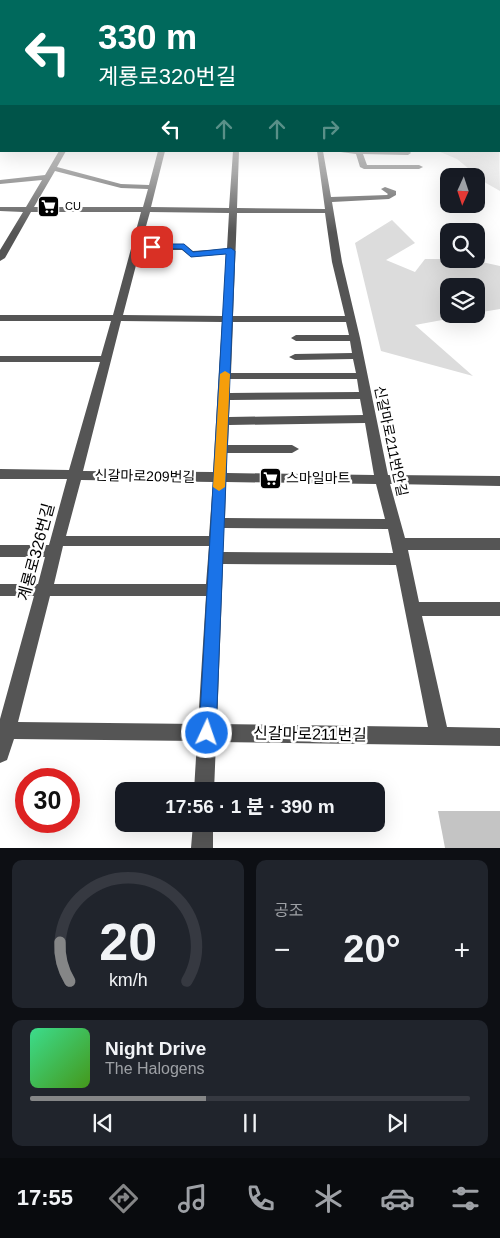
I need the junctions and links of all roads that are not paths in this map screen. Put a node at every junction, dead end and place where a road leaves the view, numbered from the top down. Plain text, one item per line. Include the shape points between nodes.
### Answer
1 (61, 154) edge
2 (161, 154) edge
3 (236, 154) edge
4 (320, 154) edge
5 (360, 154) edge
6 (419, 167) dead end
7 (53, 168) junction
8 (48, 177) junction
9 (0, 182) edge
10 (152, 187) junction
11 (385, 189) dead end
12 (329, 206) junction
13 (0, 209) edge
14 (28, 209) junction
15 (146, 210) junction
16 (233, 210) junction
17 (136, 246) junction
18 (231, 251) junction
19 (0, 258) edge
20 (0, 318) edge
21 (117, 318) junction
22 (227, 319) junction
23 (351, 319) junction
24 (296, 338) dead end
25 (355, 338) junction
26 (295, 356) dead end
27 (358, 356) junction
28 (0, 359) edge
29 (106, 360) junction
30 (225, 376) junction
31 (362, 376) junction
32 (366, 395) junction
33 (224, 397) junction
34 (370, 419) junction
35 (222, 421) junction
36 (221, 449) junction
37 (292, 449) dead end
38 (0, 474) edge
39 (75, 475) junction
40 (220, 477) junction
41 (382, 479) junction
42 (500, 481) edge
43 (217, 523) junction
44 (393, 524) junction
45 (216, 541) junction
46 (500, 544) edge
47 (56, 546) junction
48 (0, 551) edge
49 (400, 551) junction
50 (216, 558) junction
51 (44, 589) junction
52 (0, 590) edge
53 (214, 590) junction
54 (412, 609) junction
55 (500, 609) edge
56 (3, 730) edge
57 (207, 733) junction
58 (439, 736) junction
59 (500, 736) edge
60 (0, 754) edge
61 (204, 782) edge
62 (203, 832) edge
63 (202, 848) edge

1 - 7 street
2 - 10 street, 계룡로326번길
3 - 16 street
4 - 12 street, 신갈마로211번안길
5 - 6 street via 364,167
7 - 8 street
7 - 10 street via 120,186
8 - 9 street
8 - 14 street
10 - 15 street, 계룡로326번길
11 - 12 street via 393,193 389,197
12 - 16 street
12 - 23 street, 신갈마로211번안길 via 337,262
13 - 14 street
14 - 15 street
14 - 19 street
15 - 16 street
15 - 17 street, 계룡로326번길
16 - 18 street
17 - 18 street via 184,247 191,254
17 - 21 street, 계룡로326번길
18 - 22 street
20 - 21 street
21 - 22 street
21 - 29 street, 계룡로326번길
22 - 23 street
22 - 30 street
23 - 25 street, 신갈마로211번안길
24 - 25 street
25 - 27 street, 신갈마로211번안길
26 - 27 street
27 - 31 street, 신갈마로211번안길
28 - 29 street
29 - 39 street, 계룡로326번길
30 - 31 street
30 - 33 street
31 - 32 street, 신갈마로211번안길
32 - 33 street
32 - 34 street, 신갈마로211번안길
33 - 35 street
34 - 35 street
34 - 41 street, 신갈마로211번안길
35 - 36 street
36 - 37 street
36 - 40 street
38 - 39 street, 신갈마로209번길
39 - 40 street, 신갈마로209번길
39 - 47 street, 계룡로326번길
40 - 41 street, 신갈마로209번길
40 - 43 street
41 - 42 street, 신갈마로209번길
41 - 44 street, 신갈마로211번안길
43 - 44 street
43 - 45 street
44 - 49 street, 신갈마로211번안길
45 - 47 street
45 - 50 street
46 - 49 street
47 - 48 street
47 - 51 street, 계룡로326번길
49 - 50 street
49 - 54 street, 신갈마로211번안길
50 - 53 street
51 - 52 street
51 - 53 street
51 - 56 street, 계룡로326번길
53 - 57 street
54 - 55 street
54 - 58 street, 신갈마로211번안길
56 - 57 street, 신갈마로211번길
56 - 60 street, 계룡로326번길
57 - 58 street, 신갈마로211번길
57 - 61 street
58 - 59 street, 신갈마로211번길
62 - 63 street

